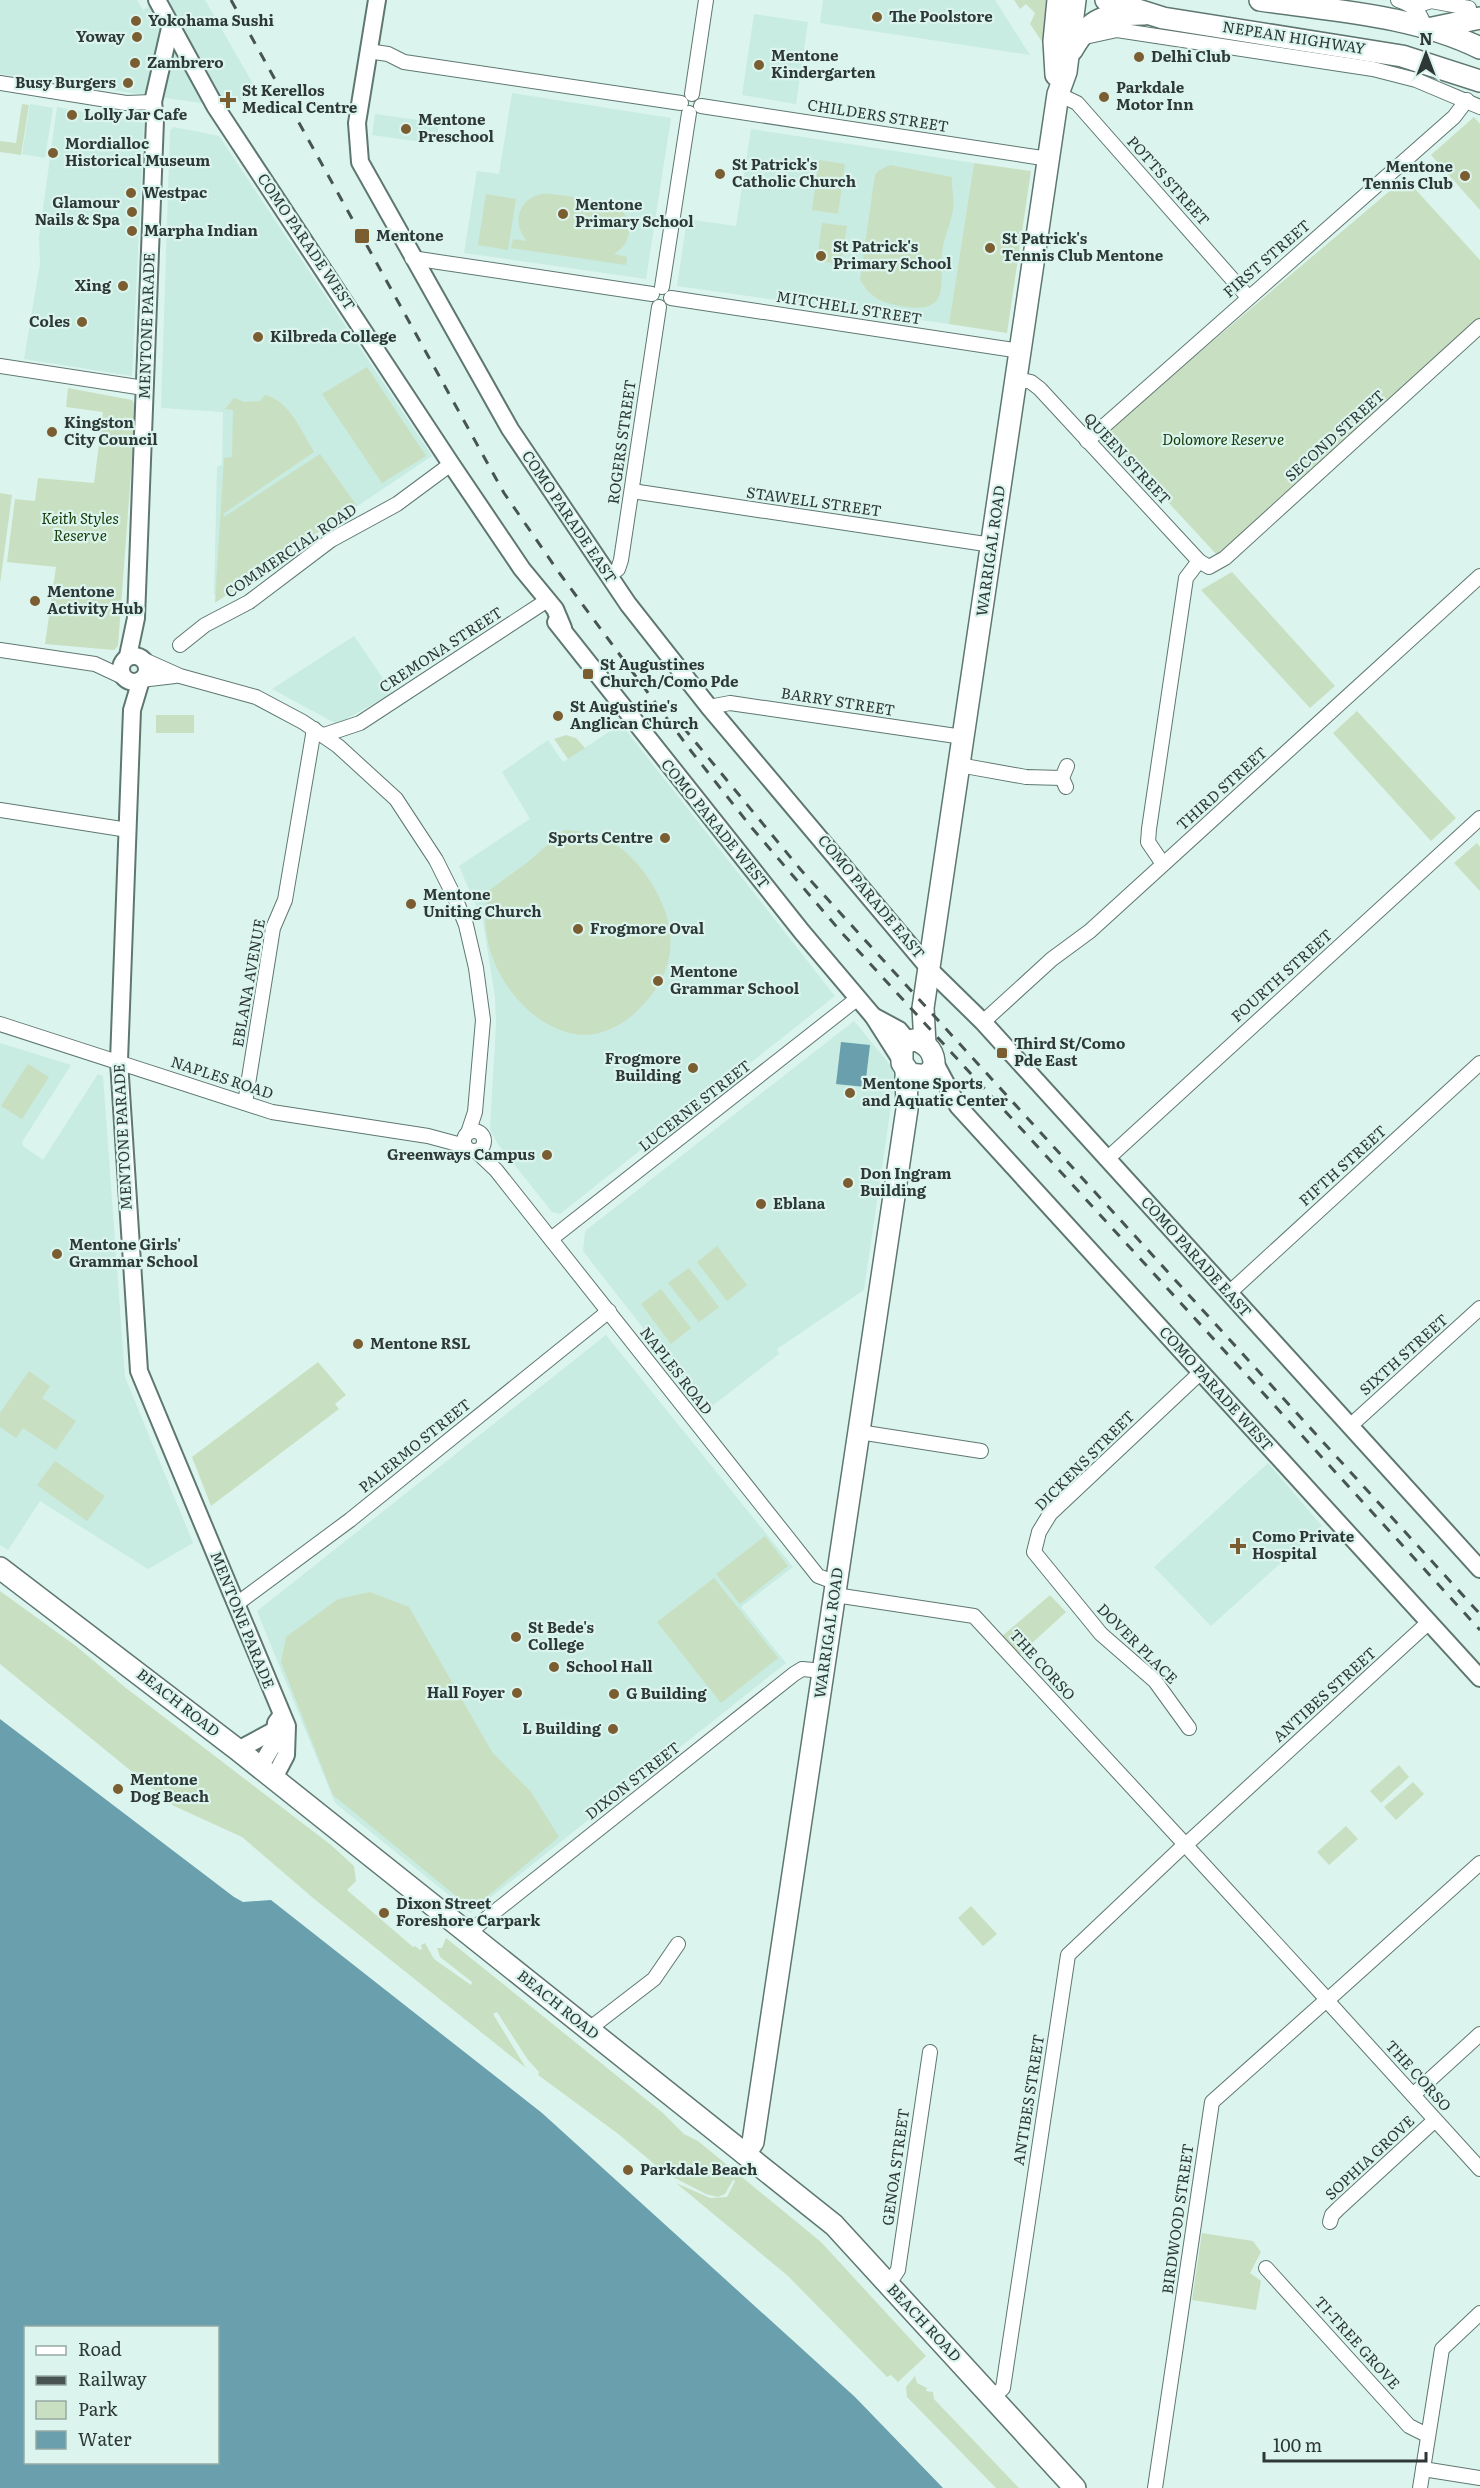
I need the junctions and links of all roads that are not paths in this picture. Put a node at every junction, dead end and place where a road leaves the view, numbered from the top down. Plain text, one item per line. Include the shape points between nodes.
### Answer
1 (157, 0) edge
2 (377, 0) edge
3 (706, 0) edge
4 (1059, 0) edge
5 (1075, 0) edge
6 (1106, 0) edge
7 (1260, 0) edge
8 (1405, 2) edge
9 (1475, 13) edge
10 (1144, 14) junction
11 (170, 28) junction
12 (1426, 28) junction
13 (1263, 33) junction
14 (1224, 47) junction
15 (1479, 48) edge
16 (1072, 49) junction
17 (368, 51) junction
18 (1467, 76) edge
19 (0, 83) edge
20 (1058, 94) junction
21 (1467, 100) junction
22 (691, 104) junction
23 (1480, 106) edge
24 (154, 108) junction
25 (1049, 159) junction
26 (412, 258) junction
27 (662, 293) junction
28 (1248, 297) junction
29 (1480, 326) edge
30 (1021, 351) junction
31 (0, 366) edge
32 (1017, 379) junction
33 (144, 388) junction
34 (1087, 441) junction
35 (451, 464) junction
36 (632, 491) junction
37 (992, 546) junction
38 (1204, 564) junction
39 (522, 569) junction
40 (609, 576) junction
41 (1480, 576) edge
42 (540, 605) junction
43 (563, 628) junction
44 (180, 645) dead end
45 (0, 650) edge
46 (135, 657) junction
47 (95, 664) junction
48 (180, 676) junction
49 (133, 679) junction
50 (709, 707) junction
51 (360, 723) junction
52 (319, 732) junction
53 (963, 737) junction
54 (351, 758) junction
55 (959, 765) junction
56 (1065, 777) dead end
57 (0, 810) edge
58 (1480, 818) edge
59 (128, 830) junction
60 (1163, 864) junction
61 (929, 966) junction
62 (858, 998) junction
63 (983, 1022) junction
64 (0, 1024) edge
65 (917, 1059) junction
66 (119, 1061) junction
67 (1480, 1063) edge
68 (245, 1103) junction
69 (473, 1140) junction
70 (1107, 1159) junction
71 (551, 1239) junction
72 (1229, 1293) junction
73 (1480, 1308) edge
74 (609, 1311) junction
75 (1201, 1372) junction
76 (1350, 1426) junction
77 (859, 1432) junction
78 (981, 1451) dead end
79 (1478, 1560) edge
80 (0, 1568) edge
81 (1059, 1585) joint
82 (836, 1589) junction
83 (238, 1604) junction
84 (1429, 1622) junction
85 (824, 1671) junction
86 (1480, 1678) edge
87 (278, 1723) junction
88 (1189, 1728) dead end
89 (238, 1750) junction
90 (267, 1773) junction
91 (1185, 1845) junction
92 (1480, 1863) edge
93 (468, 1933) junction
94 (678, 1944) dead end
95 (1327, 2000) junction
96 (589, 2030) junction
97 (1480, 2034) edge
98 (930, 2052) dead end
99 (1413, 2095) junction
100 (1435, 2120) junction
101 (745, 2154) junction
102 (1480, 2169) edge
103 (1330, 2222) dead end
104 (1266, 2268) dead end
105 (888, 2285) junction
106 (1480, 2313) edge
107 (992, 2398) junction
108 (1427, 2435) junction
109 (1423, 2469) junction
110 (1480, 2478) edge
111 (1075, 2488) edge
112 (1155, 2488) edge
113 (1420, 2488) edge

1 - 11 street, COMO PARADE WEST
2 - 17 street
3 - 22 street
4 - 20 main road, WARRIGAL ROAD via 1054,41
5 - 16 main road, WARRIGAL ROAD
6 - 10 main road, NEPEAN HIGHWAY
7 - 12 main road
8 - 9 street via 1431,2
8 - 12 street via 1421,15
9 - 12 main road
10 - 13 main road, NEPEAN HIGHWAY
10 - 16 main road via 1099,19 1088,25
11 - 24 street, MENTONE PARADE
11 - 35 street, COMO PARADE WEST via 215,106
12 - 15 main road
13 - 14 street
13 - 18 main road, NEPEAN HIGHWAY via 1402,56
14 - 16 street via 1114,30 1096,33
14 - 21 street via 1373,69 1416,80
15 - 18 main road
16 - 20 main road, WARRIGAL ROAD
17 - 22 street, CHILDERS STREET via 404,62
17 - 26 street, COMO PARADE EAST via 357,123 357,153
19 - 24 street
20 - 25 main road, WARRIGAL ROAD
20 - 28 street, POTTS STREET via 1075,101
21 - 23 street
21 - 28 street, FIRST STREET via 1454,117
22 - 25 street, CHILDERS STREET
22 - 27 street
24 - 33 street, MENTONE PARADE
25 - 30 main road, WARRIGAL ROAD
26 - 27 street, MITCHELL STREET
26 - 40 street, COMO PARADE EAST via 510,429
27 - 30 street, MITCHELL STREET
27 - 36 street, ROGERS STREET via 653,304 659,307
28 - 34 street, FIRST STREET
29 - 38 street, SECOND STREET via 1233,550 1215,565
30 - 32 main road, WARRIGAL ROAD
31 - 33 street
32 - 34 street, QUEEN STREET via 1036,385
32 - 37 main road, WARRIGAL ROAD
33 - 46 street, MENTONE PARADE
34 - 38 street, QUEEN STREET
35 - 39 street, COMO PARADE WEST
35 - 44 street, COMMERCIAL ROAD via 397,504 331,540 249,602 205,625
36 - 37 street, STAWELL STREET
36 - 40 street, ROGERS STREET via 621,560
37 - 53 main road, WARRIGAL ROAD
38 - 60 street, SECOND STREET via 1186,578 1149,829 1148,842
39 - 42 street, COMO PARADE WEST via 528,588
39 - 43 street, COMO PARADE WEST via 555,609
40 - 50 street, COMO PARADE EAST
41 - 60 street, THIRD STREET
42 - 43 street, COMO PARADE WEST
42 - 51 street, CREMONA STREET
43 - 62 street, COMO PARADE WEST
45 - 47 street
46 - 47 street
46 - 48 street
46 - 49 street, MENTONE PARADE via 145,669
47 - 49 street
48 - 49 street
48 - 52 street via 256,697
49 - 59 street, MENTONE PARADE
50 - 53 street, BARRY STREET via 730,703
50 - 61 street, COMO PARADE EAST
51 - 52 street, CREMONA STREET
51 - 54 street via 351,742
52 - 54 street
52 - 68 street, EBLANA AVENUE via 285,900 273,928
53 - 55 main road, WARRIGAL ROAD
54 - 69 street via 396,799 436,860 466,926 483,1020
55 - 56 street via 1026,777
55 - 61 main road, WARRIGAL ROAD
57 - 59 street
58 - 70 street, FOURTH STREET
59 - 66 street, MENTONE PARADE
60 - 63 street, THIRD STREET
61 - 63 street, COMO PARADE EAST
61 - 65 main road, WARRIGAL ROAD via 922,1008 914,1024
62 - 65 street, COMO PARADE WEST
62 - 71 street, LUCERNE STREET
63 - 70 street, COMO PARADE EAST
64 - 66 street, NAPLES ROAD
65 - 75 street, COMO PARADE WEST
65 - 77 main road, WARRIGAL ROAD via 920,1091 908,1109
66 - 68 street, NAPLES ROAD
66 - 83 street, MENTONE PARADE via 139,1371
67 - 72 street, FIFTH STREET
68 - 69 street, NAPLES ROAD via 272,1112
69 - 71 street, NAPLES ROAD
70 - 72 street, COMO PARADE EAST
71 - 74 street, NAPLES ROAD
72 - 76 street, COMO PARADE EAST
73 - 76 street, SIXTH STREET
74 - 82 street, NAPLES ROAD via 818,1576
74 - 83 street, PALERMO STREET via 350,1520
75 - 81 street, DICKENS STREET via 1050,1514 1039,1532 1034,1552
75 - 84 street, COMO PARADE WEST
76 - 79 street, COMO PARADE EAST
77 - 78 street
77 - 82 main road, WARRIGAL ROAD
80 - 89 main road, BEACH ROAD
81 - 88 street, DOVER PLACE via 1101,1634 1155,1681
82 - 85 main road, WARRIGAL ROAD
82 - 91 street, THE CORSO via 974,1616
83 - 87 street, MENTONE PARADE
84 - 86 street, COMO PARADE WEST
84 - 91 street, ANTIBES STREET
85 - 93 street, DIXON STREET via 802,1669 794,1674
85 - 101 main road, WARRIGAL ROAD via 753,2142
87 - 89 street
87 - 90 street, MENTONE PARADE via 287,1726 288,1742 283,1764
89 - 90 main road, BEACH ROAD
90 - 93 main road, BEACH ROAD
91 - 95 street, THE CORSO
91 - 107 street, ANTIBES STREET via 1068,1955 1003,2388
92 - 95 street, BIRDWOOD STREET
93 - 96 main road, BEACH ROAD
94 - 96 street via 654,1978
95 - 99 street, THE CORSO
95 - 112 street, BIRDWOOD STREET via 1212,2102
96 - 101 main road, BEACH ROAD
97 - 99 street
98 - 105 street, GENOA STREET via 898,2270
99 - 100 street, THE CORSO
100 - 102 street, THE CORSO
100 - 103 street, SOPHIA GROVE via 1339,2208
101 - 105 main road, BEACH ROAD via 834,2225
104 - 108 street, TI-TREE GROVE via 1409,2426
105 - 107 main road, BEACH ROAD
106 - 108 street via 1442,2349
107 - 111 main road, BEACH ROAD
108 - 109 street
109 - 110 street
109 - 113 street

